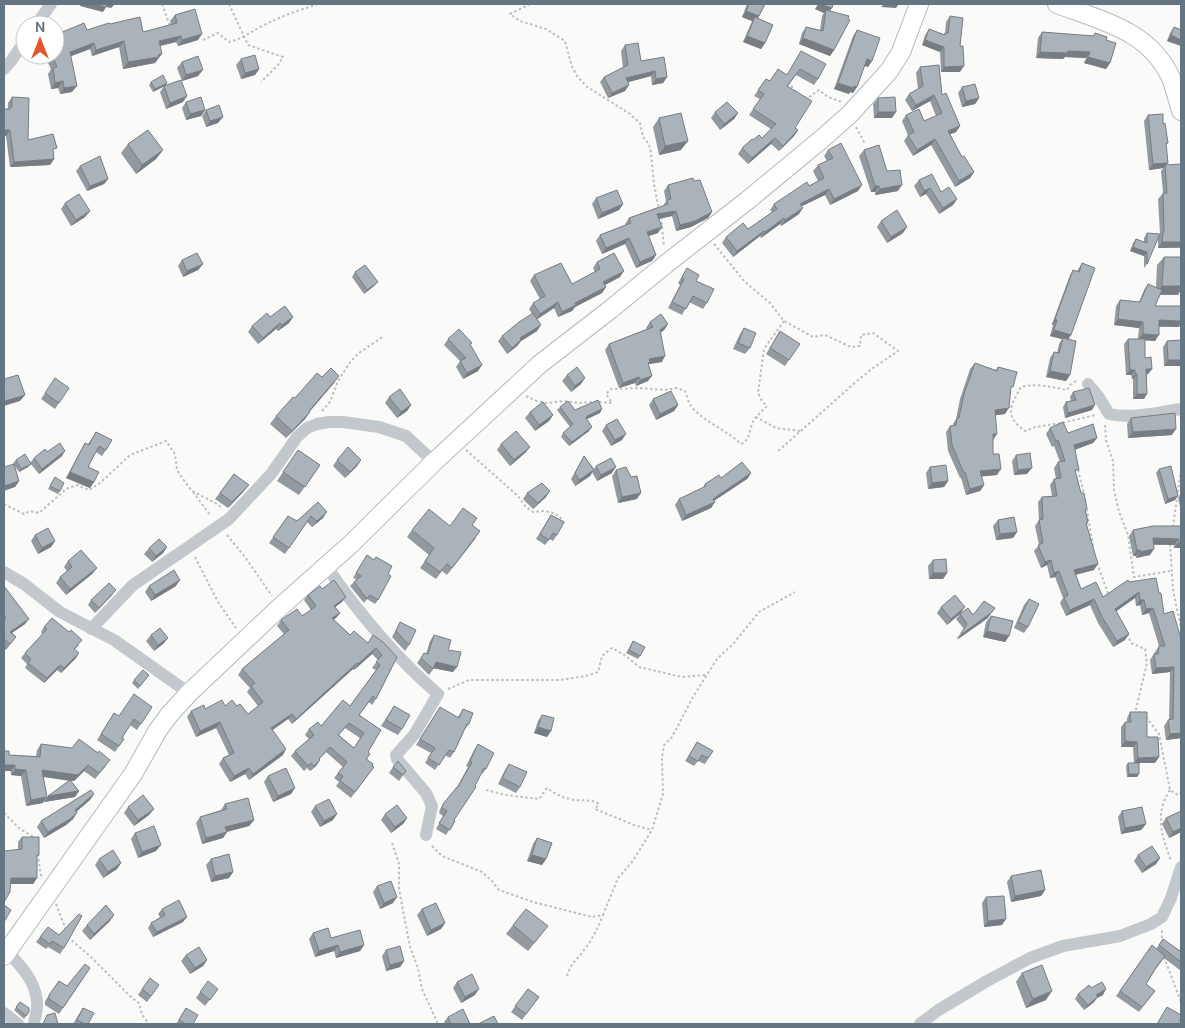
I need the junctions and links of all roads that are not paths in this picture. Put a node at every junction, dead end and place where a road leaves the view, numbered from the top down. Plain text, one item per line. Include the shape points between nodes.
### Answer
1 (51, 4) edge
2 (920, 4) edge
3 (1058, 4) edge
4 (43, 15) edge
5 (15, 53) edge
6 (6, 63) edge
7 (1181, 111) edge
8 (1088, 384) road end
9 (1181, 409) edge
10 (434, 462) junction
11 (326, 566) junction
12 (4, 572) edge
13 (91, 629) junction
14 (189, 693) junction
15 (426, 836) road end
16 (1180, 871) edge
17 (5, 953) edge
18 (4, 1013) edge
19 (18, 1024) edge
20 (34, 1024) edge
21 (920, 1024) edge

1 - 4 street
2 - 10 street via 901,52 889,71 850,114 774,179 540,364
3 - 7 street via 1124,28 1142,40 1171,78
5 - 6 street
8 - 9 street via 1107,414 1136,416
10 - 11 street
10 - 13 street via 406,436 380,427 343,422 307,428 271,474 224,523 133,584
11 - 14 street
11 - 15 street via 381,636 438,694 414,735 396,755 426,793 432,806
12 - 13 street via 60,612
13 - 14 street via 114,640
14 - 17 street via 158,730 133,774
16 - 21 street via 1162,917 1151,924 1120,936 1063,946 1030,958
17 - 20 street via 25,971 35,989
18 - 19 street

